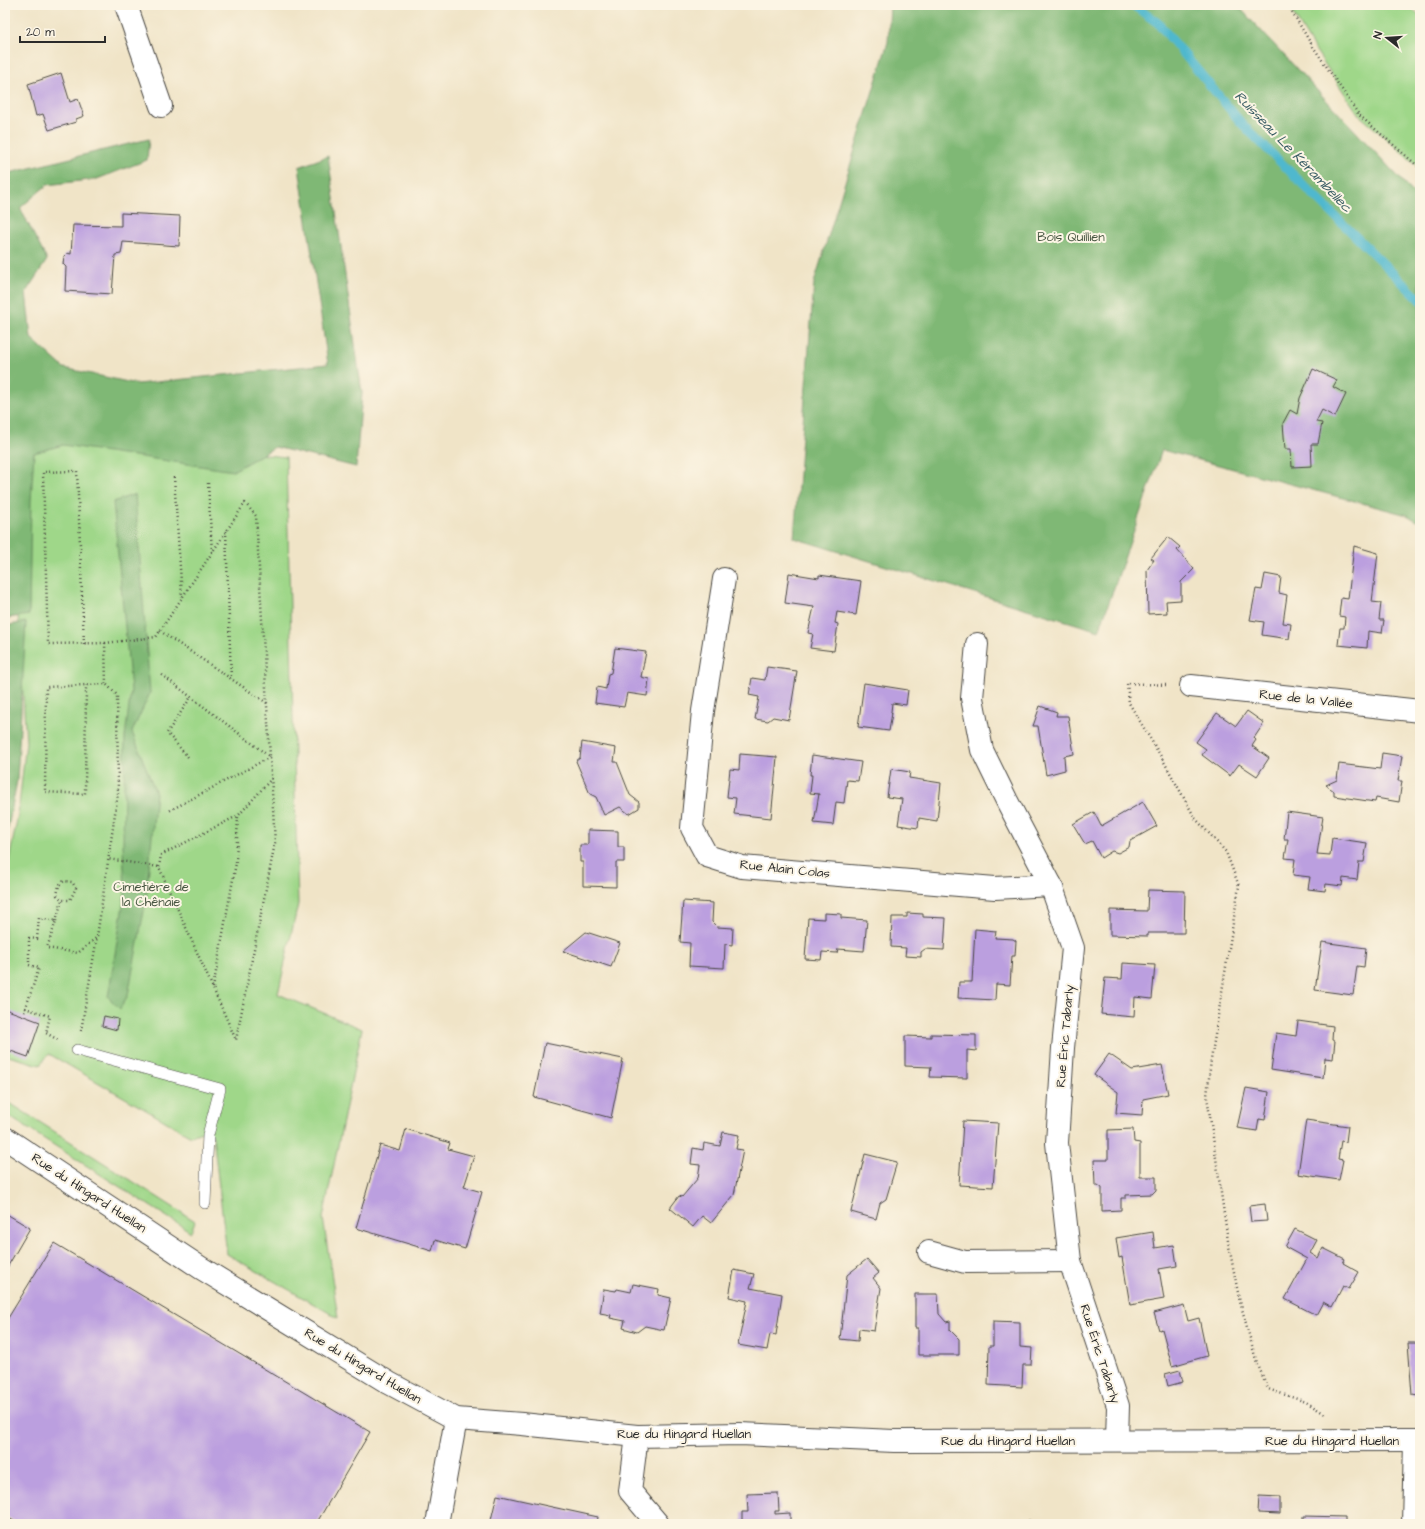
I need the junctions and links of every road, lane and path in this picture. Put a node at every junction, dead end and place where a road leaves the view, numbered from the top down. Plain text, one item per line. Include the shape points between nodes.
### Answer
1 (126, 5) edge
2 (1288, 5) edge
3 (1414, 5) edge
4 (1420, 12) edge
5 (161, 106) dead end
6 (1420, 168) edge
7 (174, 477) dead end
8 (208, 483) dead end
9 (226, 531) junction
10 (212, 552) junction
11 (724, 579) dead end
12 (182, 598) junction
13 (160, 631) junction
14 (105, 643) junction
15 (84, 644) junction
16 (977, 644) dead end
17 (162, 675) dead end
18 (231, 679) junction
19 (106, 684) junction
20 (86, 685) junction
21 (1191, 686) joint
22 (191, 697) junction
23 (267, 702) junction
24 (1420, 712) edge
25 (188, 757) dead end
26 (270, 757) junction
27 (272, 778) junction
28 (169, 811) dead end
29 (238, 816) junction
30 (108, 859) junction
31 (159, 867) junction
32 (1051, 885) junction
33 (62, 900) junction
34 (56, 921) junction
35 (97, 937) junction
36 (213, 989) junction
37 (25, 1008) junction
38 (23, 1016) dead end
39 (77, 1050) junction
40 (11, 1051) dead end
41 (5, 1068) edge
42 (5, 1138) edge
43 (205, 1202) dead end
44 (929, 1252) dead end
45 (1070, 1260) junction
46 (1325, 1414) dead end
47 (456, 1419) junction
48 (637, 1436) junction
49 (1116, 1440) junction
50 (1418, 1440) edge
51 (437, 1524) edge
52 (658, 1524) edge
53 (1413, 1524) edge

1 - 5 street
2 - 6 path via 1359,115
3 - 4 path
7 - 12 path
8 - 10 path
9 - 10 path
9 - 18 path
9 - 23 path via 245,502 256,516
10 - 12 path
11 - 32 street, Rue Alain Colas via 703,711 692,828 708,856 742,867 995,888
12 - 13 path
13 - 14 path via 156,637
13 - 18 path
14 - 15 path
14 - 19 path
15 - 15 path via 48,644 43,472 77,471
16 - 32 street, Rue Éric Tabarly via 972,698 982,750
17 - 22 path
18 - 23 path
19 - 20 path
19 - 30 path via 117,695 118,793
20 - 20 path via 85,794 45,792 46,686
21 - 24 street, Rue de la Vallée
21 - 46 path via 1127,683 1128,703 1195,818 1226,852 1239,886 1207,1096 1228,1241 1250,1339 1268,1389 1306,1402
22 - 25 path via 167,733
22 - 26 path
23 - 26 path
26 - 27 path
26 - 28 path
27 - 29 path
27 - 36 path via 275,843 236,1040
29 - 31 path via 161,855
29 - 36 path via 236,863
30 - 31 path
30 - 35 path
31 - 36 path
32 - 45 street, Rue Éric Tabarly via 1073,948 1057,1143
33 - 33 path via 57,895 59,885 64,881 72,882 76,888 73,895 70,900
33 - 34 path
34 - 35 path via 48,948 78,953
34 - 37 path via 39,918 37,939 29,938 29,965 39,968
35 - 39 path
37 - 38 path
37 - 39 path via 50,1016 46,1033
39 - 43 lane via 220,1089 208,1134
40 - 41 path
42 - 47 street, Rue du Hingard Huellan via 201,1268 389,1383
44 - 45 street via 965,1262
45 - 49 street, Rue Éric Tabarly via 1118,1406
47 - 48 street, Rue du Hingard Huellan
47 - 51 street
48 - 49 street, Rue du Hingard Huellan via 740,1434 894,1441
48 - 52 street via 630,1491
49 - 50 street, Rue du Hingard Huellan
50 - 53 street

